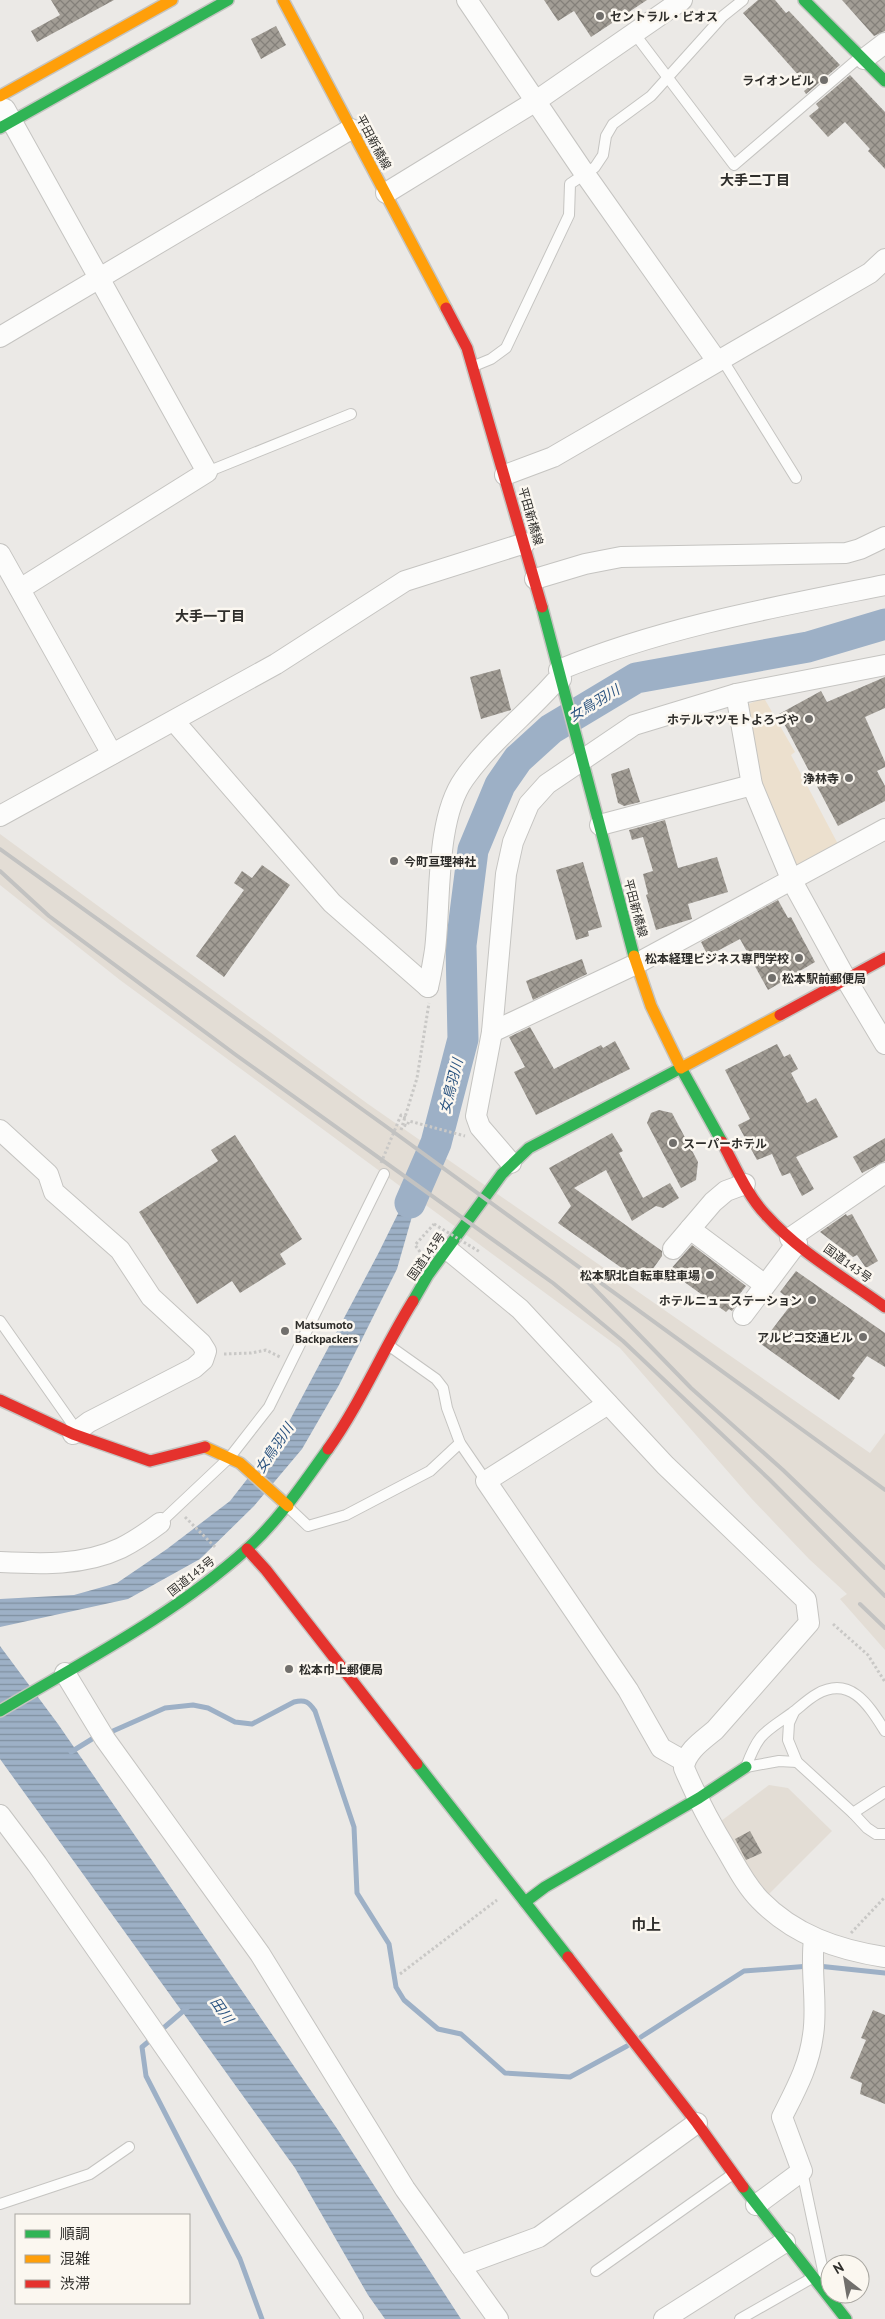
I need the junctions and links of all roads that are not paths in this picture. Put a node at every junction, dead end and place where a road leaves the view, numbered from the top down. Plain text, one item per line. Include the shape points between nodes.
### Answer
1 (172, 0) edge
2 (228, 0) edge
3 (283, 0) edge
4 (467, 0) edge
5 (682, 0) edge
6 (743, 0) edge
7 (804, 0) edge
8 (634, 33) junction
9 (885, 43) edge
10 (862, 58) junction
11 (668, 78) junction
12 (885, 80) edge
13 (0, 96) edge
14 (0, 101) edge
15 (536, 102) junction
16 (6, 125) edge
17 (351, 129) junction
18 (585, 174) junction
19 (386, 193) junction
20 (885, 259) edge
21 (98, 277) junction
22 (0, 337) edge
23 (720, 360) junction
24 (472, 366) junction
25 (351, 414) dead end
26 (207, 472) junction
27 (505, 475) junction
28 (796, 478) dead end
29 (885, 537) edge
30 (525, 543) junction
31 (0, 554) edge
32 (535, 578) junction
33 (885, 585) edge
34 (20, 589) junction
35 (885, 665) edge
36 (561, 678) junction
37 (736, 694) junction
38 (174, 721) junction
39 (581, 752) junction
40 (112, 754) junction
41 (752, 785) junction
42 (0, 816) edge
43 (600, 825) junction
44 (885, 829) edge
45 (792, 881) junction
46 (885, 958) edge
47 (636, 964) junction
48 (846, 979) junction
49 (492, 1032) junction
50 (885, 1044) edge
51 (681, 1068) junction
52 (0, 1130) edge
53 (511, 1163) junction
54 (384, 1174) road end
55 (885, 1174) edge
56 (745, 1184) junction
57 (690, 1229) junction
58 (793, 1241) junction
59 (447, 1249) junction
60 (673, 1250) dead end
61 (765, 1285) junction
62 (884, 1305) edge
63 (743, 1311) dead end
64 (0, 1321) edge
65 (386, 1345) junction
66 (0, 1400) edge
67 (608, 1404) junction
68 (73, 1434) junction
69 (460, 1443) junction
70 (235, 1460) junction
71 (486, 1481) junction
72 (288, 1506) junction
73 (160, 1523) joint
74 (247, 1549) junction
75 (0, 1562) edge
76 (61, 1675) junction
77 (0, 1711) edge
78 (794, 1712) junction
79 (885, 1731) edge
80 (684, 1761) junction
81 (797, 1762) junction
82 (746, 1767) junction
83 (885, 1792) edge
84 (698, 1798) junction
85 (853, 1813) junction
86 (0, 1815) edge
87 (885, 1834) edge
88 (525, 1902) junction
89 (814, 1939) junction
90 (885, 1957) edge
91 (697, 2123) junction
92 (129, 2147) dead end
93 (802, 2170) junction
94 (734, 2174) junction
95 (0, 2204) edge
96 (756, 2205) junction
97 (785, 2242) junction
98 (820, 2257) edge
99 (460, 2266) junction
100 (596, 2271) dead end
101 (813, 2277) junction
102 (820, 2286) edge
103 (834, 2304) edge
104 (353, 2319) edge
105 (498, 2319) edge
106 (664, 2319) edge
107 (740, 2319) edge
108 (846, 2319) edge

1 - 13 main road
2 - 16 main road
3 - 17 main road, 平田新橋線
4 - 15 street
5 - 8 street
6 - 11 lane via 723,16
7 - 10 main road
8 - 11 lane
8 - 15 street
9 - 10 street
10 - 11 lane via 734,165
10 - 12 main road
11 - 18 lane via 651,96 613,124 606,136 603,155
14 - 16 street
15 - 18 street
15 - 19 street
16 - 21 street
17 - 19 main road, 平田新橋線
17 - 21 street
18 - 23 street
18 - 24 lane via 570,184 569,215 506,348
19 - 24 main road, 平田新橋線 via 467,348
20 - 23 street via 870,273
21 - 22 street
21 - 26 street
23 - 27 street via 552,457
23 - 28 lane
24 - 27 main road, 平田新橋線
25 - 26 lane
26 - 34 street
27 - 30 main road, 平田新橋線
29 - 32 street via 846,553 621,557
30 - 32 main road, 平田新橋線
30 - 38 street via 405,582 276,664
31 - 34 street
32 - 36 main road, 平田新橋線
33 - 36 street via 745,613 651,638
34 - 40 street
35 - 37 street
36 - 38 street via 463,780 444,830 435,950 428,987 332,903
36 - 39 main road, 平田新橋線
37 - 39 street via 634,725
37 - 41 street
38 - 40 street
39 - 43 main road, 平田新橋線
39 - 49 street via 529,804 513,842 506,874
40 - 42 street
41 - 43 street
41 - 45 street
43 - 47 main road, 平田新橋線
44 - 45 street
45 - 47 street
45 - 48 street
46 - 48 main road
47 - 49 street
47 - 51 main road, 平田新橋線 via 651,1006
48 - 50 street
48 - 51 main road
49 - 53 street via 476,1116 480,1127
51 - 53 main road, 国道143号 via 530,1148
51 - 56 main road, 国道143号
52 - 68 street via 48,1174 54,1192 120,1250 151,1297 206,1351 203,1360 194,1368 89,1422
53 - 59 main road, 国道143号
54 - 70 lane via 292,1363
55 - 58 street
56 - 57 street via 726,1191
56 - 58 main road, 国道143号 via 765,1214
57 - 60 street
57 - 61 street
58 - 61 street
58 - 62 main road, 国道143号
59 - 65 main road, 国道143号
59 - 67 street via 520,1309
61 - 63 street
64 - 68 lane via 71,1422
65 - 69 lane via 436,1379 443,1388
65 - 72 main road, 国道143号 via 345,1425
66 - 68 main road
67 - 71 street
67 - 80 street via 665,1465 806,1600 809,1623
68 - 70 main road via 150,1461 204,1447
69 - 71 lane
69 - 72 lane via 430,1471 346,1515 308,1526
70 - 72 main road
70 - 73 lane
71 - 80 street via 628,1690 661,1748
72 - 74 main road, 国道143号
73 - 75 street via 120,1548 95,1557 66,1563
74 - 76 main road, 国道143号 via 174,1607
74 - 88 main road
76 - 77 main road, 国道143号
76 - 99 street via 260,1954 405,2189
78 - 79 lane via 816,1694 828,1688 838,1688 849,1691 866,1703
78 - 81 lane via 788,1723 788,1740
78 - 82 lane via 762,1734
80 - 84 street
81 - 82 lane via 779,1761
81 - 85 lane
82 - 84 main road
83 - 85 lane
84 - 88 main road via 545,1887
84 - 89 street via 759,1899 777,1916
85 - 87 lane via 876,1834
86 - 104 street
88 - 91 main road
89 - 90 street via 841,1949
89 - 93 street via 811,1965 814,2034 805,2072 782,2117
91 - 94 main road
91 - 99 street via 540,2237
92 - 95 lane via 90,2174
93 - 96 street
93 - 98 lane
94 - 96 main road
94 - 100 lane
96 - 97 main road
97 - 101 main road
97 - 106 street
99 - 105 street
101 - 102 main road
101 - 107 lane
103 - 108 main road

